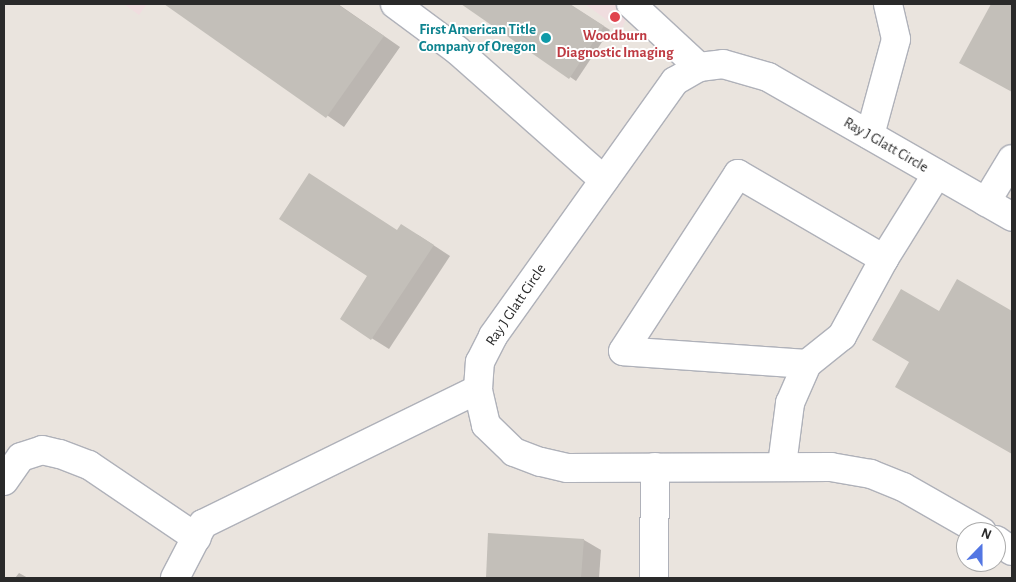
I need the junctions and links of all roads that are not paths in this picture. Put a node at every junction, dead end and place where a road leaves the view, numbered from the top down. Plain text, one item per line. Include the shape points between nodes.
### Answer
1 (395, 4) edge
2 (631, 4) edge
3 (888, 4) edge
4 (699, 67) junction
5 (870, 135) junction
6 (1012, 159) edge
7 (937, 174) junction
8 (604, 180) junction
9 (986, 202) junction
10 (1012, 217) edge
11 (884, 259) junction
12 (807, 364) junction
13 (478, 389) junction
14 (782, 465) junction
15 (655, 467) junction
16 (4, 481) edge
17 (964, 522) edge
18 (197, 538) junction
19 (175, 578) edge
20 (654, 578) edge

1 - 8 street via 457,50
2 - 4 street
3 - 5 street via 896,39
4 - 5 street, Ray J Glatt Circle via 723,64 768,77
4 - 8 street, Ray J Glatt Circle via 675,81
5 - 7 street, Ray J Glatt Circle
6 - 9 street
7 - 9 street, Ray J Glatt Circle
7 - 11 street
8 - 13 street, Ray J Glatt Circle via 493,336 480,362
9 - 10 street, Ray J Glatt Circle
11 - 12 street via 842,336
11 - 12 street via 738,174 623,351
12 - 14 street via 790,403
13 - 15 street, Ray J Glatt Circle via 486,425 514,452 567,468
13 - 18 street via 203,524
14 - 15 street, Ray J Glatt Circle
14 - 17 street, Ray J Glatt Circle via 831,467 870,474 903,487
15 - 20 street
16 - 18 street via 21,457 42,450 60,454 89,465
18 - 19 street

